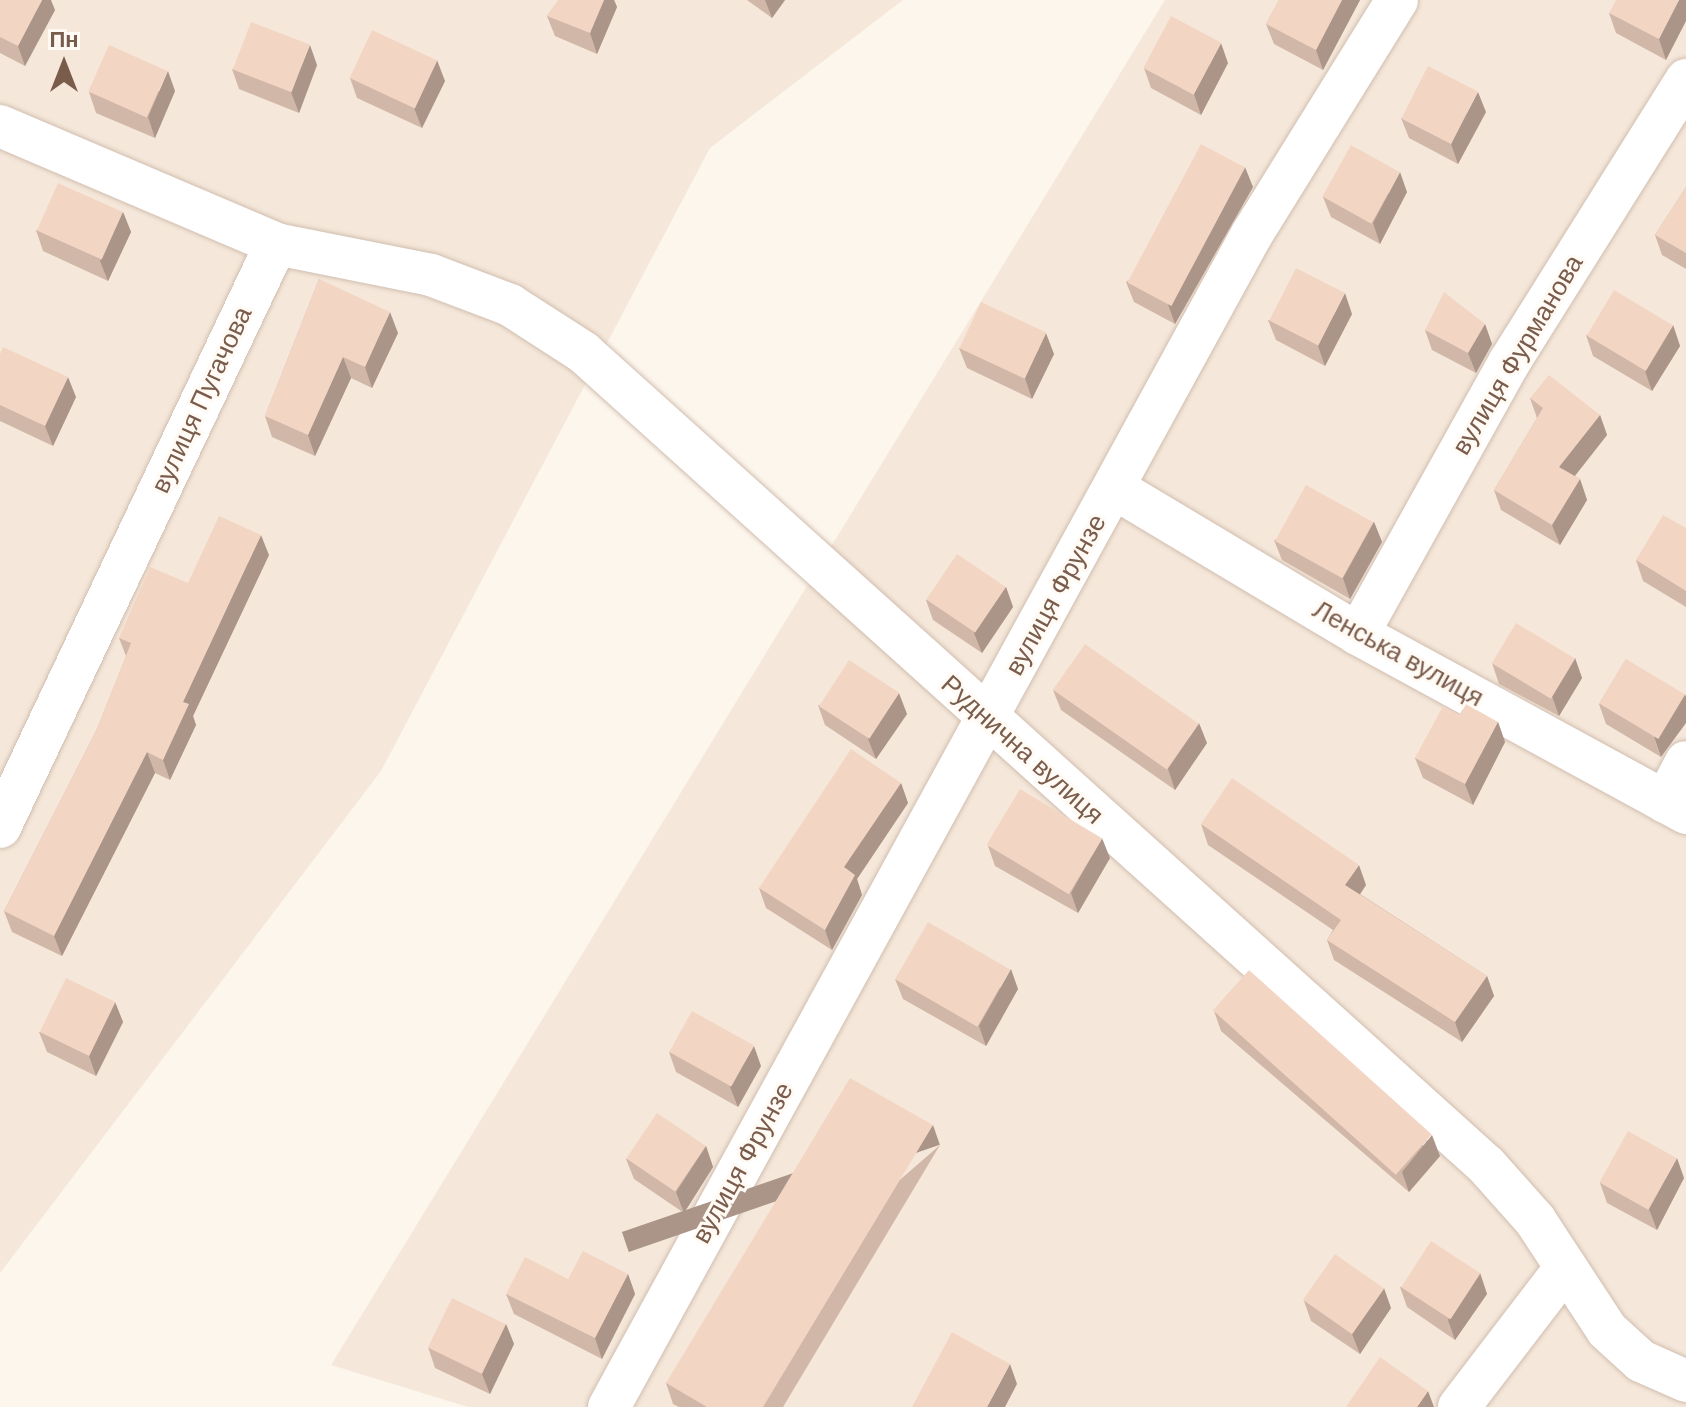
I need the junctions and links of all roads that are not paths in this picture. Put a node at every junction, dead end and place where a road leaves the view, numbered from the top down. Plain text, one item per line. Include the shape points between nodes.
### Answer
1 (1397, 0) edge
2 (1686, 80) edge
3 (0, 126) edge
4 (276, 244) junction
5 (1114, 488) junction
6 (1358, 634) junction
7 (988, 720) junction
8 (1686, 762) edge
9 (1675, 807) edge
10 (0, 827) edge
11 (1566, 1267) junction
12 (1686, 1381) edge
13 (609, 1407) edge
14 (1459, 1407) edge

1 - 5 street, вулиця Фрунзе via 1252,234
2 - 6 street, вулиця Фурманова via 1510,361
3 - 4 street
4 - 7 street, Руднична вулиця via 431,275 510,305 583,352
4 - 10 street, вулиця Пугачова
5 - 6 street, Ленська вулиця
5 - 7 street, вулиця Фрунзе
6 - 9 street, Ленська вулиця
7 - 11 street, Руднична вулиця via 1486,1165
7 - 13 street, вулиця Фрунзе
8 - 9 street
11 - 12 street, Руднична вулиця via 1607,1330 1641,1361
11 - 14 street

